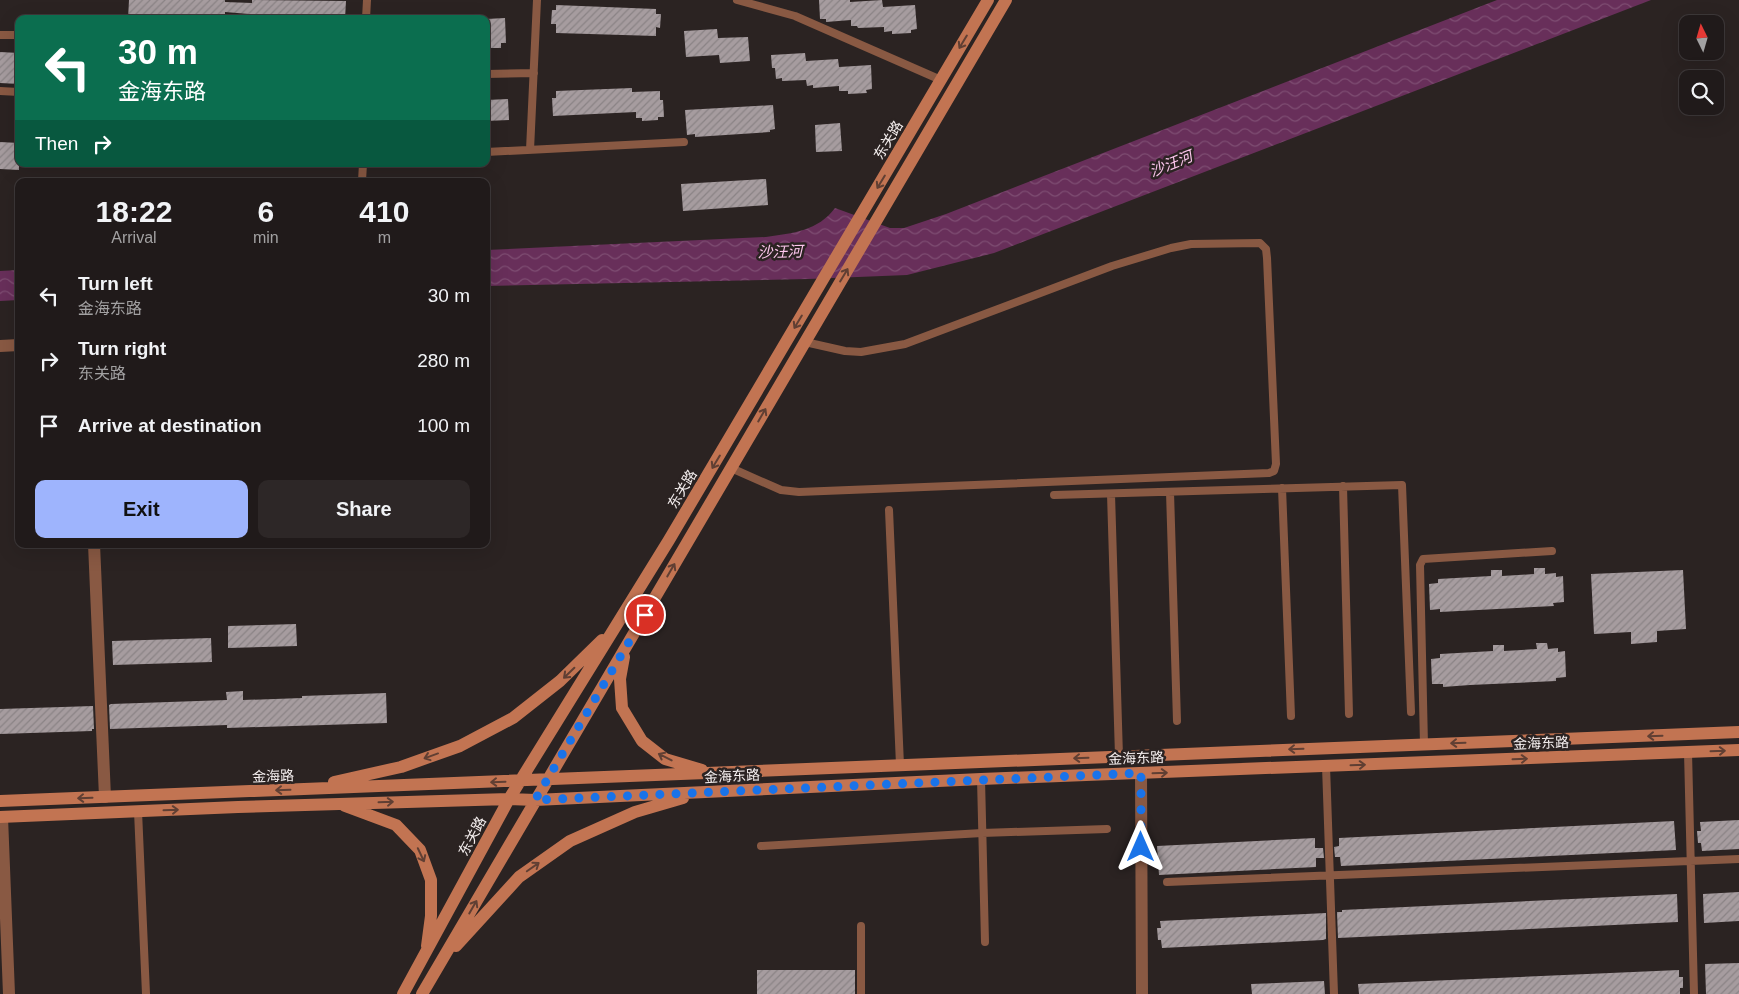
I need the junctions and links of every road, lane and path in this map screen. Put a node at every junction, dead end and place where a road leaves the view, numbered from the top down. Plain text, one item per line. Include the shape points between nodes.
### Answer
1 (367, 0) edge
2 (537, 0) edge
3 (737, 0) edge
4 (988, 0) edge
5 (1006, 0) edge
6 (366, 15) edge
7 (0, 35) edge
8 (15, 35) edge
9 (534, 73) junction
10 (490, 74) edge
11 (941, 80) junction
12 (0, 91) edge
13 (15, 92) edge
14 (684, 142) dead end
15 (530, 150) junction
16 (490, 152) edge
17 (805, 342) junction
18 (15, 345) edge
19 (0, 346) edge
20 (731, 468) junction
21 (1343, 486) junction
22 (1282, 488) junction
23 (1170, 492) junction
24 (1110, 494) junction
25 (1054, 495) dead end
26 (889, 510) dead end
27 (94, 548) edge
28 (1552, 551) dead end
29 (616, 626) junction
30 (626, 648) junction
31 (1411, 712) dead end
32 (1349, 714) dead end
33 (1291, 716) dead end
34 (1177, 720) dead end
35 (1739, 732) edge
36 (1424, 744) junction
37 (1739, 750) edge
38 (1688, 752) junction
39 (1119, 756) junction
40 (900, 765) junction
41 (1326, 766) junction
42 (711, 772) junction
43 (1141, 773) junction
44 (981, 779) junction
45 (546, 780) junction
46 (520, 781) junction
47 (302, 790) junction
48 (704, 792) junction
49 (106, 797) junction
50 (510, 799) junction
51 (535, 800) junction
52 (0, 801) edge
53 (338, 804) junction
54 (138, 811) junction
55 (1, 817) edge
56 (1106, 829) dead end
57 (982, 833) junction
58 (761, 846) dead end
59 (1739, 859) edge
60 (1691, 861) junction
61 (1330, 876) junction
62 (1167, 882) dead end
63 (861, 926) dead end
64 (985, 942) dead end
65 (426, 954) junction
66 (439, 965) junction
67 (9, 994) edge
68 (146, 994) edge
69 (403, 994) edge
70 (422, 994) edge
71 (862, 994) edge
72 (1142, 994) edge
73 (1334, 994) edge
74 (1694, 994) edge

1 - 6 lane
2 - 9 lane
3 - 11 lane via 795,16
4 -> 11 main road, 东关路
17 -> 5 main road
7 - 8 lane
9 - 10 lane
9 - 15 lane
11 -> 29 main road, 东关路
12 - 13 lane
14 - 15 lane
15 - 16 lane
20 -> 17 main road
17 - 20 lane via 845,352 905,344 1112,266 1170,248 1191,244 1260,243 1266,249 1267,258 1276,464 1274,471 1269,473 800,492 781,490
18 - 19 street
30 -> 20 main road
21 - 22 lane
21 - 31 lane via 1402,485
21 - 32 lane
22 - 23 lane
22 - 33 lane
23 - 24 lane
23 - 34 lane
24 - 25 lane
24 - 39 lane
26 - 40 lane
27 - 49 street
28 - 36 lane via 1423,559 1420,565
29 - 46 main road, 东关路
29 -> 47 main road via 560,681 513,718 460,746 401,767
42 -> 30 main road via 665,759 642,741 622,708 620,679
30 - 45 main road
35 -> 36 main road, 金海东路
36 -> 39 main road, 金海东路
38 -> 37 main road, 金海东路
41 -> 38 main road, 金海东路
38 - 60 lane
39 -> 40 main road, 金海东路
40 - 42 main road, 金海东路
43 -> 41 main road, 金海东路
41 - 61 lane
42 - 45 main road, 金海东路
43 - 44 main road, 金海东路
43 - 72 street
44 - 48 main road, 金海东路
44 - 57 lane
45 - 46 main road, 金海路
45 - 51 main road
46 -> 47 main road, 金海路
46 - 50 main road, 东关路
47 -> 49 main road, 金海路
48 - 51 main road, 金海东路
66 -> 48 main road via 519,877 570,841 635,812
49 -> 52 main road, 金海路
50 - 51 main road
53 -> 50 main road
50 - 65 main road, 东关路
66 -> 51 main road
54 -> 53 main road
53 -> 65 main road via 396,825 420,850 431,880
54 - 55 main road
54 - 68 lane
55 - 67 street
56 - 57 lane
57 - 58 lane
57 - 64 lane
59 - 60 lane
60 - 61 lane
60 - 74 lane
61 - 62 lane
61 - 73 lane
63 - 71 lane
65 - 69 main road, 东关路
66 - 70 main road

